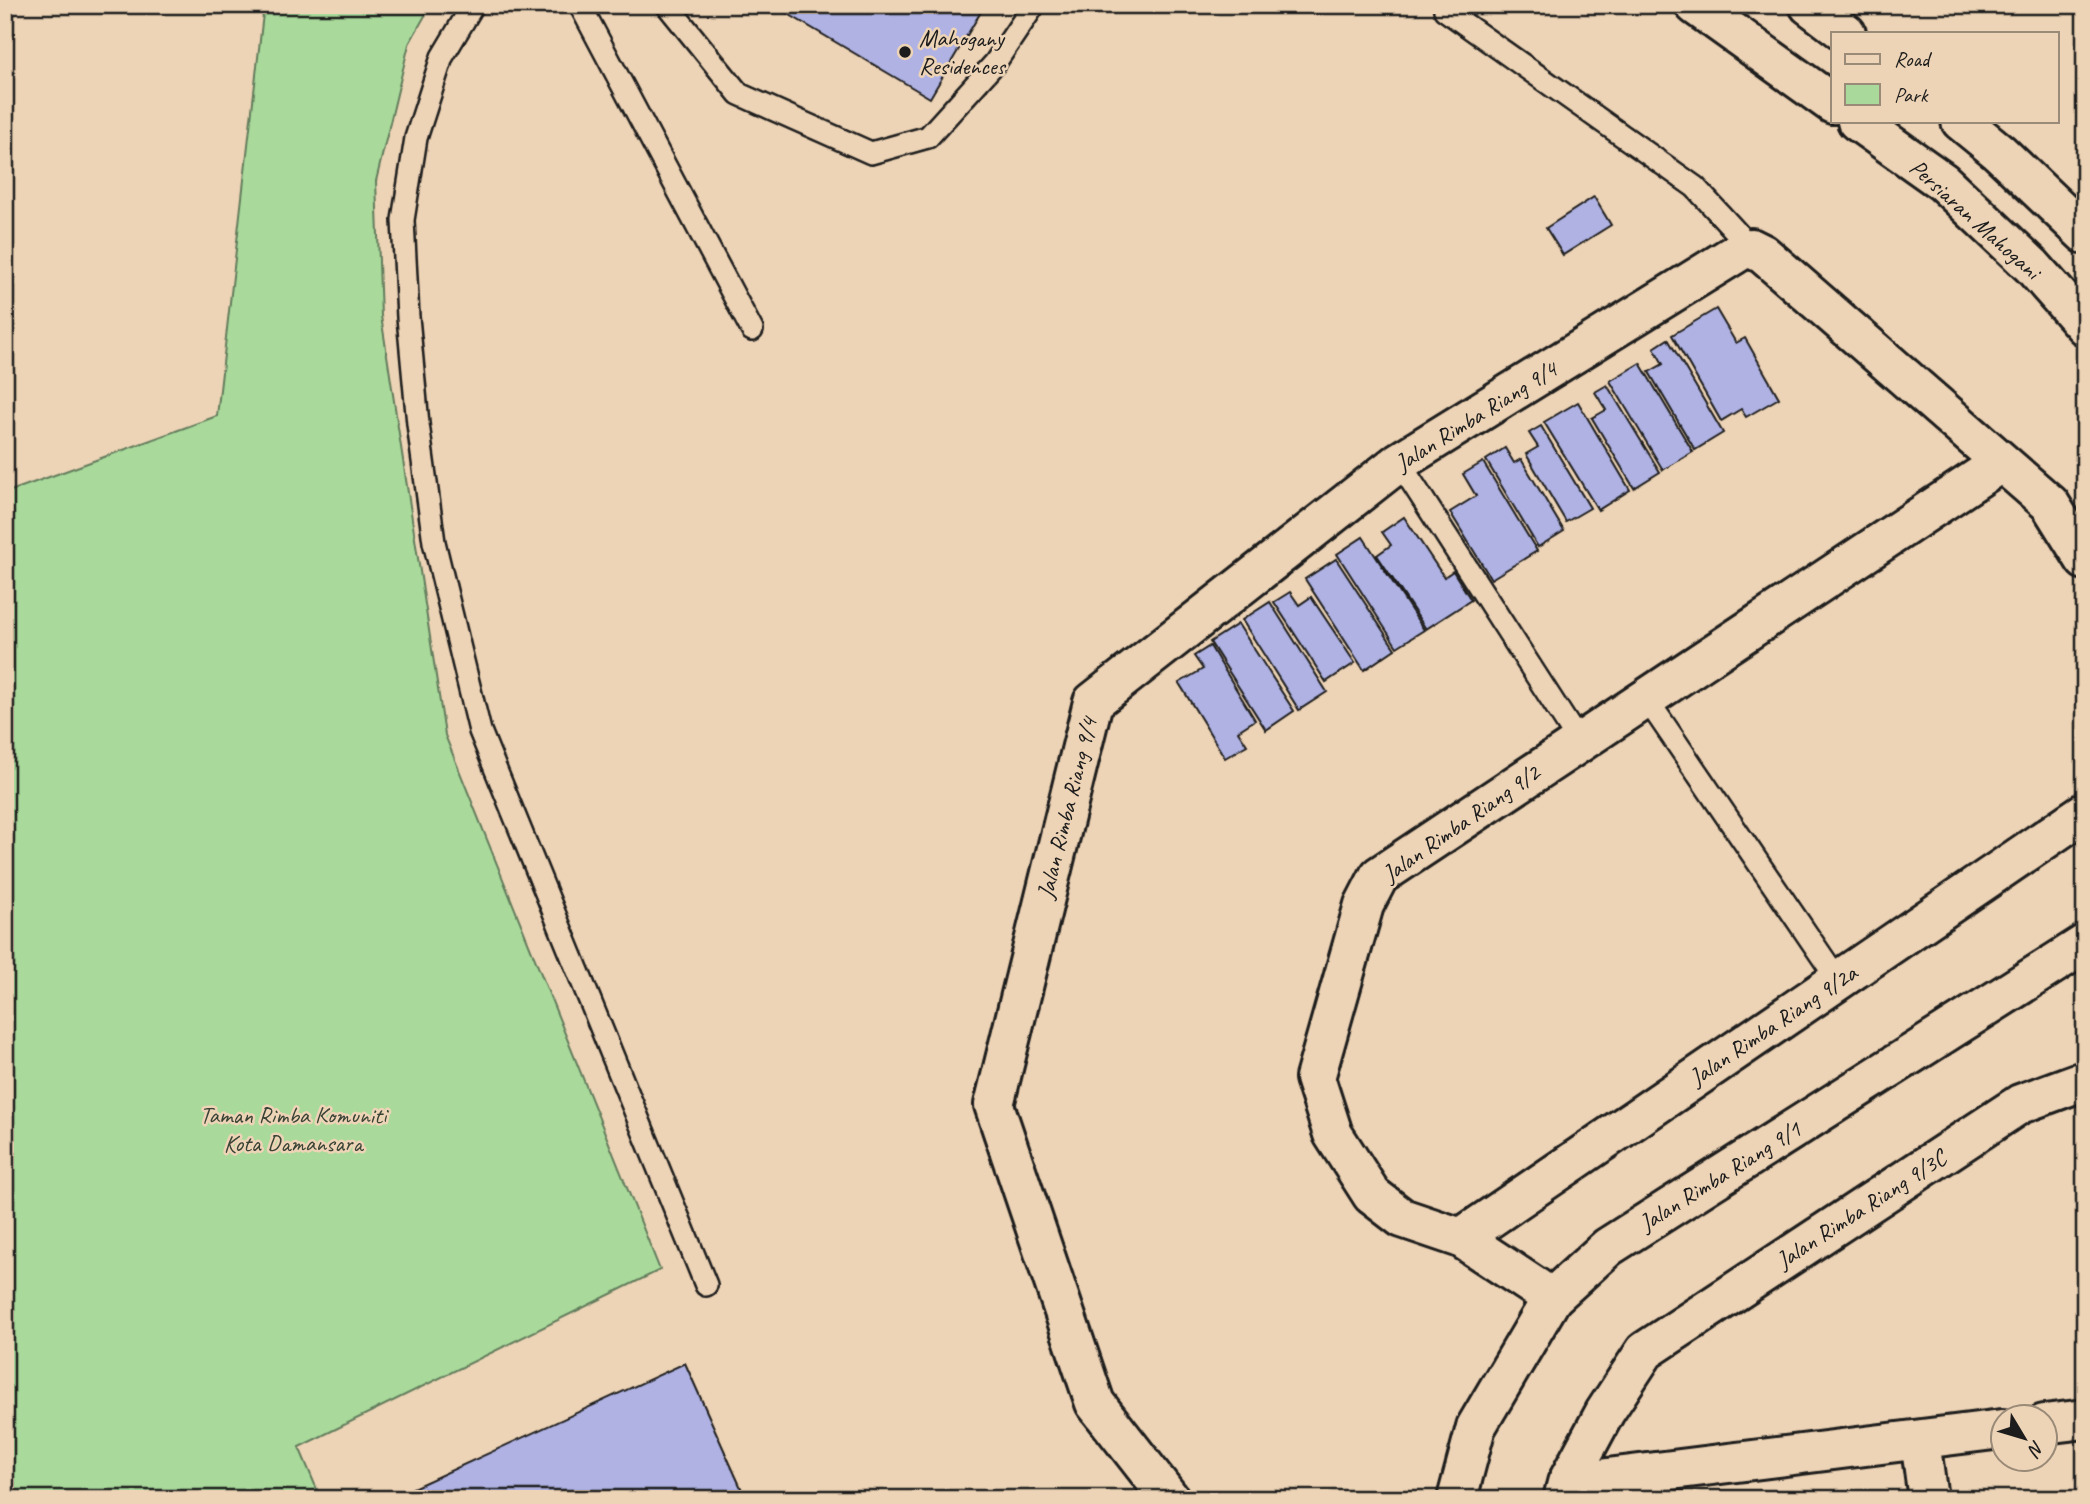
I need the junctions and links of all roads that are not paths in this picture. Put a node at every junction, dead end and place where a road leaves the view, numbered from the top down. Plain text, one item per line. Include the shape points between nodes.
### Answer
1 (473, 5) edge
2 (580, 5) edge
3 (667, 5) edge
4 (1034, 5) edge
5 (1695, 5) edge
6 (1809, 5) edge
7 (1445, 10) dead end
8 (1845, 32) edge
9 (1831, 103) edge
10 (1858, 122) edge
11 (1962, 122) edge
12 (2085, 234) edge
13 (1751, 248) junction
14 (2085, 326) edge
15 (752, 330) dead end
16 (1399, 463) junction
17 (2002, 463) junction
18 (2085, 560) edge
19 (1646, 698) junction
20 (1579, 742) junction
21 (2085, 812) edge
22 (2085, 944) edge
23 (1838, 980) junction
24 (2085, 1082) edge
25 (1461, 1238) junction
26 (706, 1286) dead end
27 (1552, 1298) junction
28 (2085, 1419) edge
29 (2058, 1422) edge
30 (1988, 1431) edge
31 (1920, 1440) junction
32 (1565, 1491) edge
33 (1170, 1499) edge
34 (1457, 1499) edge
35 (1928, 1499) edge

1 - 26 lane via 442,57 416,138 403,220 414,384 434,542 480,731
2 - 15 lane
3 - 4 lane via 739,94 871,153 928,138 995,63
5 - 9 street
6 - 8 street
7 - 13 lane via 1695,187
10 - 14 street, Persiaran Mahogani via 1943,182 2032,266
11 - 12 street
13 - 16 street, Jalan Rimba Riang 9/4
13 - 17 street
16 - 20 lane
16 - 33 street, Jalan Rimba Riang 9/4 via 1093,702 994,1105 1095,1403
17 - 18 street via 2050,504
17 - 19 street, Jalan Rimba Riang 9/2
19 - 20 street, Jalan Rimba Riang 9/2
19 - 23 lane
20 - 25 street, Jalan Rimba Riang 9/2 via 1379,876 1364,905 1315,1078 1333,1134 1373,1195 1402,1218
21 - 23 street, Jalan Rimba Riang 9/2a
22 - 27 street, Jalan Rimba Riang 9/1 via 1608,1247
23 - 25 street, Jalan Rimba Riang 9/2a
24 - 32 street, Jalan Rimba Riang 9/3C via 2020,1104 1645,1351 1605,1412
25 - 27 street, Jalan Rimba Riang 9/2
27 - 34 street, Jalan Rimba Riang 9/1 via 1476,1427
28 - 29 street
30 - 31 street
31 - 32 street
31 - 35 street

